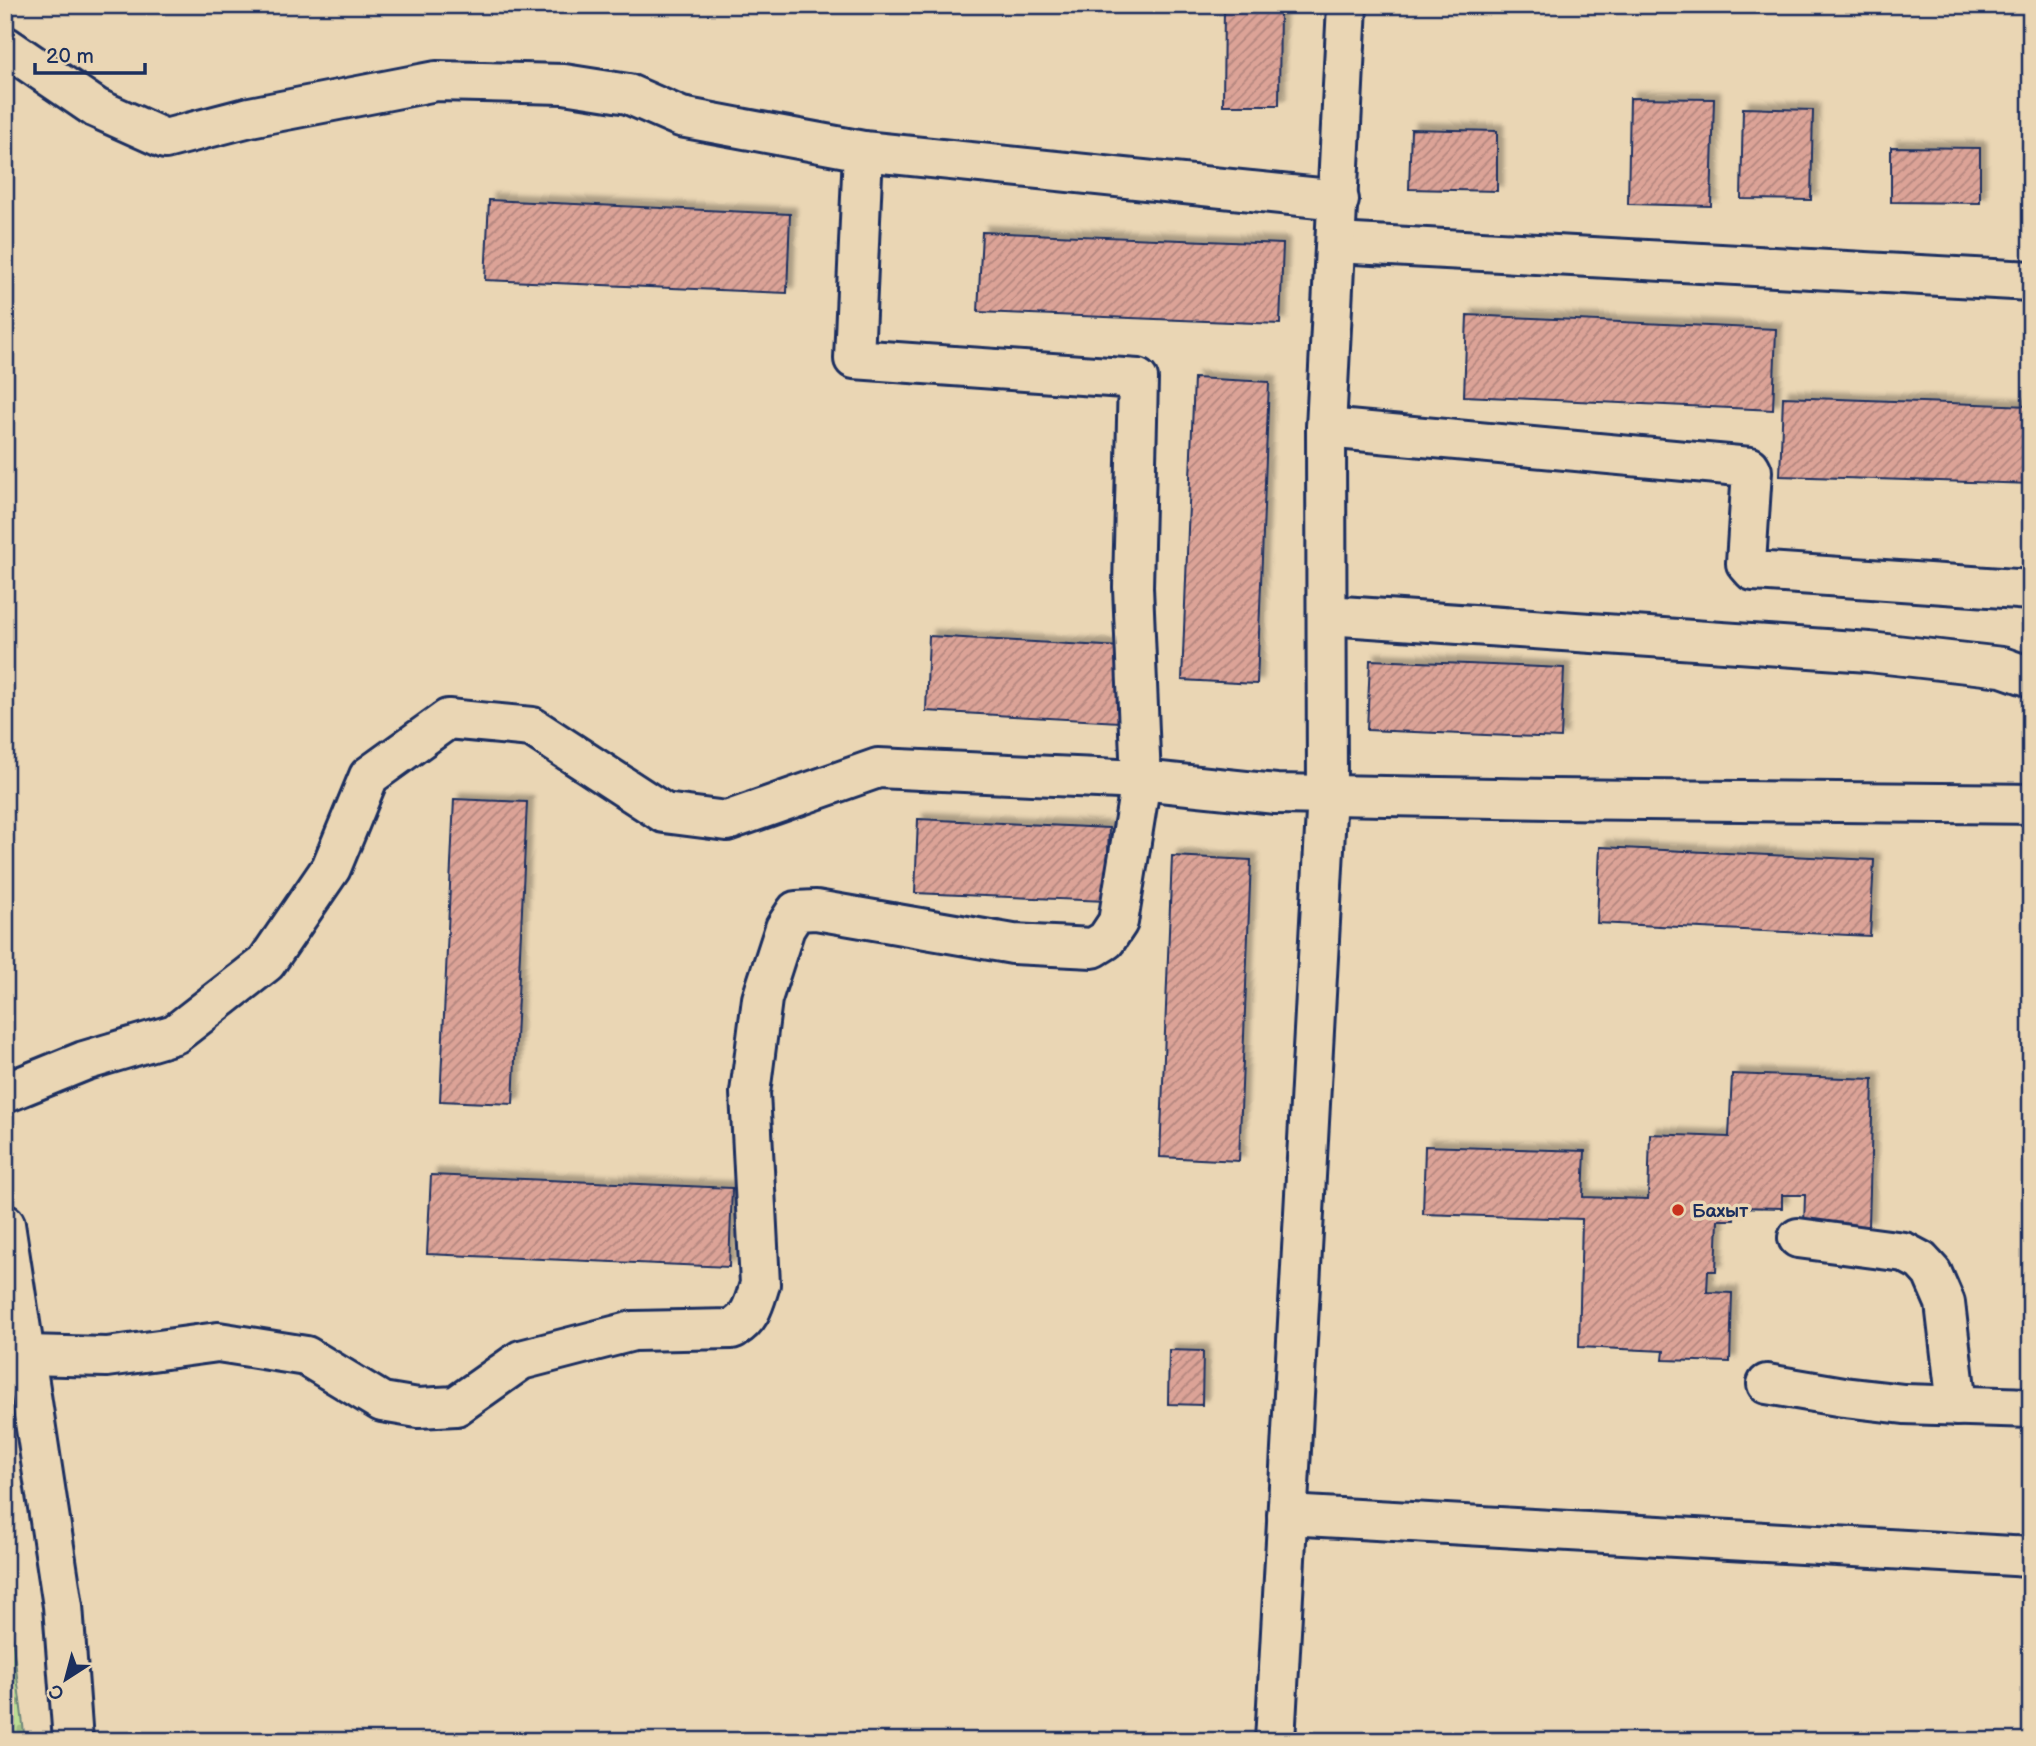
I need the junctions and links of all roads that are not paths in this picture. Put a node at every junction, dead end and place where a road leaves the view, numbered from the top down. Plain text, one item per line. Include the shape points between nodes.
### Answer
1 (1347, 5) edge
2 (5, 46) edge
3 (863, 151) junction
4 (1339, 200) junction
5 (1336, 243) junction
6 (2031, 281) edge
7 (1326, 428) junction
8 (2031, 590) edge
9 (1327, 615) junction
10 (2031, 677) edge
11 (1141, 780) junction
12 (1327, 794) junction
13 (2031, 804) edge
14 (5, 1093) edge
15 (5, 1224) edge
16 (1798, 1238) dead end
17 (25, 1355) junction
18 (1766, 1384) dead end
19 (1956, 1406) junction
20 (2031, 1408) edge
21 (1287, 1515) junction
22 (2031, 1557) edge
23 (73, 1741) edge
24 (1275, 1741) edge

1 - 4 street
2 - 3 street via 96,108 165,139 250,117 436,81 564,84 628,94 681,117
3 - 4 street
3 - 11 street via 854,359 1138,379 1133,587
4 - 5 street
5 - 6 street
5 - 7 street
7 - 8 street via 1750,467 1746,563 1753,571
7 - 9 street
9 - 10 street via 1869,652 2003,667
9 - 12 street
11 - 12 street via 1276,794
11 - 14 street via 878,768 727,821 664,813 532,727 448,719 369,776 331,868 266,963 175,1034 84,1061
11 - 17 street via 1118,922 1106,940 1093,948 1013,944 816,910 796,911 785,928 762,999 750,1093 760,1284 751,1311 732,1329 633,1331 521,1360 456,1406 418,1408 382,1402 306,1356 218,1342 107,1357
12 - 13 street
12 - 21 street
15 - 17 street
16 - 19 street via 1904,1251 1921,1261 1932,1273 1945,1303
17 - 23 street via 63,1606
18 - 19 street via 1904,1404
19 - 20 street
21 - 22 street
21 - 24 street

